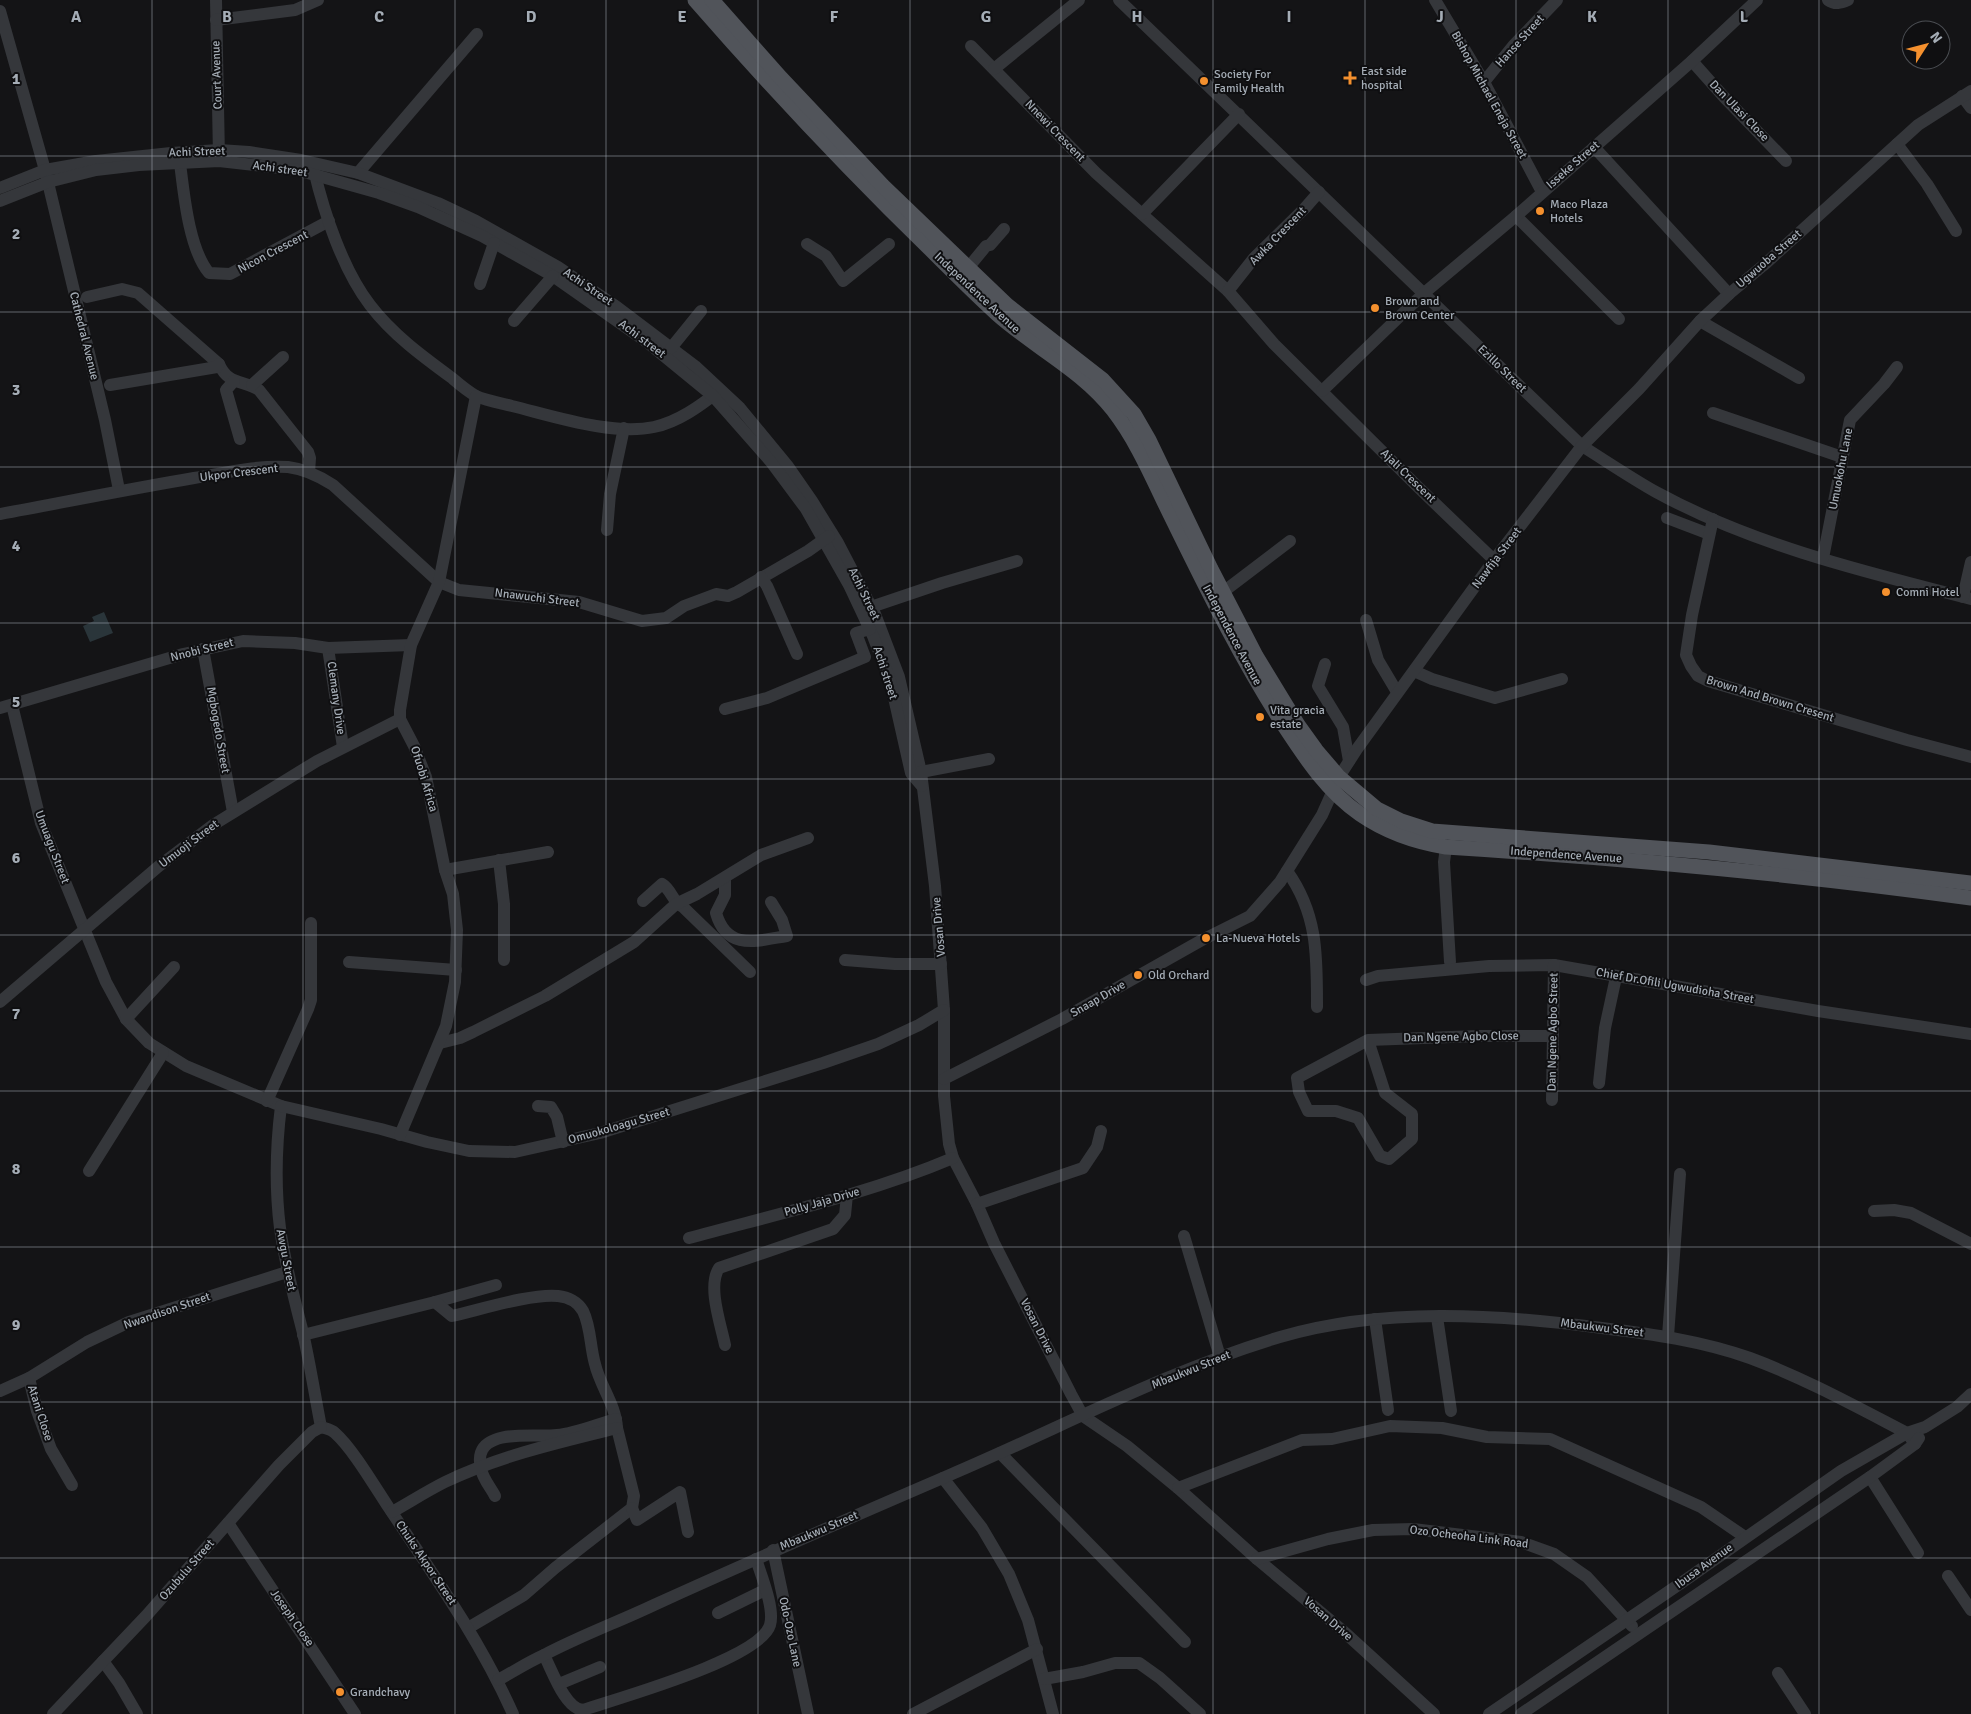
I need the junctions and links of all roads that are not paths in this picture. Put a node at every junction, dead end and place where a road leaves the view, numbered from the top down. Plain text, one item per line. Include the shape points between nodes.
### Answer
1 (216, 0) edge
2 (318, 0) edge
3 (695, 0) edge
4 (712, 0) edge
5 (1079, 0) edge
6 (1119, 0) edge
7 (1434, 0) edge
8 (1557, 0) edge
9 (1757, 0) edge
10 (1828, 0) edge
11 (1848, 0) edge
12 (0, 11) edge
13 (216, 20) junction
14 (477, 34) dead end
15 (971, 46) dead end
16 (1692, 61) junction
17 (994, 69) junction
18 (1484, 82) junction
19 (1966, 94) edge
20 (1971, 108) edge
21 (1239, 114) junction
22 (1897, 144) junction
23 (1594, 148) junction
24 (219, 156) junction
25 (1786, 161) dead end
26 (180, 164) junction
27 (314, 168) junction
28 (358, 174) junction
29 (46, 176) junction
30 (0, 188) edge
31 (878, 190) junction
32 (1319, 192) junction
33 (1542, 192) junction
34 (0, 201) edge
35 (1142, 214) junction
36 (1516, 216) junction
37 (329, 221) junction
38 (1004, 229) dead end
39 (1956, 231) dead end
40 (494, 243) junction
41 (807, 244) dead end
42 (890, 244) dead end
43 (968, 268) junction
44 (553, 276) junction
45 (480, 284) dead end
46 (1228, 291) junction
47 (1423, 294) junction
48 (1728, 294) junction
49 (88, 297) dead end
50 (1002, 309) junction
51 (701, 311) dead end
52 (1620, 319) dead end
53 (514, 320) dead end
54 (1700, 321) junction
55 (671, 348) junction
56 (283, 357) dead end
57 (219, 364) junction
58 (1897, 367) dead end
59 (1799, 378) dead end
60 (234, 381) junction
61 (110, 385) dead end
62 (252, 385) junction
63 (1322, 391) junction
64 (718, 392) junction
65 (476, 396) junction
66 (1713, 413) dead end
67 (624, 428) junction
68 (240, 440) dead end
69 (1582, 446) junction
70 (1842, 457) junction
71 (1152, 461) junction
72 (309, 472) junction
73 (119, 490) junction
74 (0, 514) edge
75 (1667, 518) dead end
76 (1713, 519) junction
77 (607, 530) dead end
78 (1710, 534) junction
79 (828, 537) junction
80 (1290, 541) dead end
81 (1823, 558) junction
82 (1017, 560) dead end
83 (1494, 560) junction
84 (1971, 562) edge
85 (762, 577) junction
86 (439, 582) junction
87 (1222, 592) junction
88 (1967, 598) edge
89 (871, 607) junction
90 (1224, 611) junction
91 (1366, 620) dead end
92 (870, 629) junction
93 (411, 645) junction
94 (328, 648) junction
95 (204, 649) junction
96 (797, 654) dead end
97 (1326, 664) dead end
98 (1414, 671) junction
99 (1562, 679) dead end
100 (1397, 692) junction
101 (6, 707) edge
102 (725, 709) dead end
103 (400, 719) junction
104 (343, 747) junction
105 (1971, 757) edge
106 (989, 759) dead end
107 (1349, 761) junction
108 (921, 772) junction
109 (1339, 777) junction
110 (922, 786) junction
111 (1333, 792) junction
112 (233, 812) junction
113 (808, 838) dead end
114 (1446, 847) junction
115 (548, 852) dead end
116 (499, 860) junction
117 (445, 870) junction
118 (1287, 871) junction
119 (725, 878) junction
120 (1971, 884) edge
121 (1971, 898) edge
122 (643, 901) dead end
123 (771, 902) dead end
124 (676, 904) junction
125 (311, 923) dead end
126 (84, 929) junction
127 (504, 960) dead end
128 (845, 960) dead end
129 (349, 962) dead end
130 (1450, 962) dead end
131 (942, 964) junction
132 (1554, 964) junction
133 (174, 967) dead end
134 (456, 970) junction
135 (750, 972) dead end
136 (1616, 976) junction
137 (1372, 978) dead end
138 (0, 1002) edge
139 (1317, 1007) dead end
140 (944, 1010) junction
141 (126, 1019) junction
142 (1971, 1034) edge
143 (1553, 1036) junction
144 (1368, 1040) junction
145 (440, 1042) junction
146 (163, 1053) junction
147 (944, 1079) junction
148 (1599, 1083) dead end
149 (1552, 1100) dead end
150 (267, 1101) junction
151 (281, 1106) junction
152 (538, 1106) dead end
153 (1100, 1131) dead end
154 (400, 1135) junction
155 (563, 1142) junction
156 (953, 1158) junction
157 (89, 1171) dead end
158 (1680, 1174) dead end
159 (848, 1195) junction
160 (977, 1204) junction
161 (1874, 1211) dead end
162 (1184, 1236) dead end
163 (688, 1238) dead end
164 (1971, 1244) edge
165 (287, 1272) junction
166 (496, 1285) dead end
167 (435, 1302) junction
168 (1437, 1317) junction
169 (1375, 1320) junction
170 (303, 1335) junction
171 (1668, 1336) junction
172 (725, 1345) dead end
173 (1220, 1357) junction
174 (29, 1378) junction
175 (0, 1391) edge
176 (1971, 1394) edge
177 (1388, 1410) dead end
178 (1450, 1411) dead end
179 (1083, 1416) junction
180 (617, 1424) junction
181 (321, 1427) junction
182 (1925, 1427) junction
183 (1907, 1433) junction
184 (1915, 1444) junction
185 (1000, 1453) junction
186 (480, 1468) junction
187 (1870, 1477) junction
188 (942, 1478) junction
189 (72, 1485) dead end
190 (1178, 1488) junction
191 (496, 1496) dead end
192 (632, 1508) junction
193 (392, 1512) junction
194 (228, 1523) junction
195 (688, 1532) dead end
196 (1745, 1537) junction
197 (773, 1550) junction
198 (1918, 1553) dead end
199 (756, 1559) junction
200 (1258, 1559) junction
201 (1948, 1576) dead end
202 (765, 1590) junction
203 (1971, 1610) edge
204 (718, 1613) dead end
205 (1627, 1620) junction
206 (468, 1628) junction
207 (1637, 1634) junction
208 (1185, 1642) dead end
209 (1038, 1649) junction
210 (544, 1654) junction
211 (103, 1661) junction
212 (600, 1668) dead end
213 (1778, 1674) dead end
214 (1044, 1679) junction
215 (498, 1680) junction
216 (559, 1684) junction
217 (53, 1714) edge
218 (137, 1714) edge
219 (355, 1714) edge
220 (512, 1714) edge
221 (808, 1714) edge
222 (913, 1714) edge
223 (1053, 1714) edge
224 (1200, 1714) edge
225 (1434, 1714) edge
226 (1489, 1714) edge
227 (1521, 1714) edge
228 (1805, 1714) edge

1 - 13 street, Court Avenue
2 - 13 street via 296,10
3 - 31 main road, Independence Avenue via 786,103
4 - 31 main road, Independence Avenue
5 - 17 street
6 - 21 street, Ezillo Street
7 - 18 street, Bishop Michael Eneja Street
8 - 18 street, Hanse Street
9 - 16 street, Isseke Street
10 - 11 street via 1838,4
12 - 29 street, Cathedral Avenue
13 - 24 street, Court Avenue
14 - 28 street
15 - 17 street, Nnewi Crescent
16 - 23 street, Isseke Street
16 - 25 street, Dan Ulasi Close
17 - 35 street, Nnewi Crescent via 1096,173
18 - 33 street, Bishop Michael Eneja Street
19 - 20 street
19 - 22 street, Ugwuoba Street via 1918,125
21 - 32 street, Ezillo Street
21 - 35 street
22 - 39 street
22 - 48 street, Ugwuoba Street
23 - 33 street, Isseke Street
23 - 48 street
24 - 26 street, Achi street
24 - 27 street, Achi Street via 249,152
24 - 29 street, Achi Street via 127,157
26 - 29 street, Achi street
26 - 37 street, Nicon Crescent via 196,249 209,273 230,274
27 - 28 street, Achi Street
27 - 37 street
27 - 40 street, Achi street via 418,207
28 - 55 street, Achi Street via 438,203 541,257 595,291
29 - 30 street, Achi Street
29 - 34 street, Achi street
29 - 73 street, Cathedral Avenue
31 - 43 main road, Independence Avenue
31 - 50 main road, Independence Avenue
32 - 46 street, Awka Crescent via 1254,258
32 - 47 street, Ezillo Street
33 - 36 street, Isseke Street
35 - 46 street, Nnewi Crescent
36 - 47 street, Isseke Street
36 - 52 street
37 - 65 street via 346,264 371,307 422,356
38 - 43 street
40 - 44 street, Achi street
40 - 45 street
41 - 42 street via 826,256 843,280
43 - 50 main road, Independence Avenue
44 - 53 street
44 - 64 street, Achi street
46 - 63 street, Ajali Crescent via 1274,344
47 - 63 street, Isseke Street
47 - 69 street, Ezillo Street
48 - 54 street, Ugwuoba Street
49 - 57 street via 122,290 138,293
50 - 71 main road, Independence Avenue via 1077,367 1103,398 1128,419
51 - 55 street
54 - 59 street
54 - 69 street, Ugwuoba Street via 1640,389
55 - 64 street, Achi Street
56 - 62 street
57 - 60 street via 223,373
57 - 61 street via 217,367
58 - 70 street, Umuokohu Lane via 1850,420
60 - 62 street
60 - 68 street via 226,390
62 - 72 street via 308,452
63 - 83 street, Ajali Crescent
64 - 67 street via 690,412 659,426
64 - 79 street, Achi street
65 - 67 street via 576,422
65 - 86 street
66 - 70 street
67 - 77 street via 610,494
69 - 76 street, Ezillo Street via 1656,492
69 - 83 street, Nawfija Street
70 - 81 street, Umuokohu Lane
71 - 87 main road, Independence Avenue
71 - 90 main road, Independence Avenue
72 - 73 street, Ukpor Crescent via 290,467 270,467
72 - 86 street, Ukpor Crescent via 333,485
73 - 74 street, Ukpor Crescent
75 - 78 street
76 - 78 street, Brown And Brown Cresent
76 - 81 street, Ezillo Street
78 - 105 street, Brown And Brown Cresent via 1686,655 1698,676
79 - 85 street, Nnawuchi Street
79 - 89 street, Achi Street
79 - 92 street, Achi street
80 - 87 street
81 - 88 street, Ezillo Street
82 - 89 street
83 - 98 street, Nawfija Street
84 - 88 street
85 - 86 street, Nnawuchi Street via 728,596 716,594 684,606 666,618 649,620 566,599 459,590
85 - 96 street
86 - 93 street
87 - 90 main road, Independence Avenue
89 - 108 street, Achi Street via 899,677
90 - 109 main road, Independence Avenue via 1298,725
90 - 111 main road, Independence Avenue via 1273,710
91 - 100 street via 1378,660
92 - 102 street via 856,633 865,657 767,698
92 - 110 street, Achi street via 890,680 911,773
93 - 94 street, Nnobi Street
93 - 103 street
94 - 95 street, Nnobi Street via 259,640
94 - 104 street, Clemany Drive
95 - 101 street, Nnobi Street
95 - 112 street, Mgbogedo Street
97 - 107 street via 1318,686 1343,727
98 - 99 street via 1497,698
98 - 100 street, Nawfija Street
100 - 107 street, Nawfija Street
101 - 126 street, Umuagu Street via 41,823
103 - 104 street, Umuoji Street
103 - 117 street, Ofuobi Africa via 424,770
104 - 112 street, Umuoji Street
106 - 108 street
107 - 109 street, Nawfija Street
108 - 110 street, Achi Street
109 - 111 street, Nawfija Street
109 - 120 main road, Independence Avenue via 1377,809 1432,831 1709,852
110 - 131 street, Vosan Drive
111 - 114 main road, Independence Avenue via 1361,815 1394,833 1425,844
111 - 118 street, Snaap Drive
112 - 126 street, Umuoji Street via 187,844
113 - 119 street via 761,855
114 - 121 main road, Independence Avenue via 1755,871
114 - 130 street via 1444,862
115 - 116 street
116 - 117 street
116 - 127 street via 504,904
117 - 134 street, Ofuobi Africa via 456,917
118 - 139 street via 1301,892 1316,948
118 - 147 street, Snaap Drive via 1250,916 1062,1019
119 - 123 street via 725,895 716,913 720,925 732,938 755,942 787,936
119 - 124 street
122 - 124 street via 662,884 669,888
124 - 135 street
124 - 145 street via 634,942 545,996 467,1035
125 - 150 street via 311,1000
126 - 138 street, Umuoji Street
126 - 141 street via 115,1002
128 - 131 street
129 - 134 street
131 - 140 street, Vosan Drive
132 - 136 street, Chief Dr.Ofili Ugwudioha Street
132 - 137 street, Chief Dr.Ofili Ugwudioha Street via 1517,964
132 - 143 street, Dan Ngene Agbo Street
133 - 141 street
134 - 145 street, Ofuobi Africa via 453,997
136 - 142 street, Chief Dr.Ofili Ugwudioha Street
136 - 148 street via 1605,1028
140 - 147 street, Vosan Drive
140 - 155 street, Omuokoloagu Street via 878,1044 607,1131
141 - 146 street
143 - 144 street, Dan Ngene Agbo Close
143 - 149 street, Dan Ngene Agbo Street
144 - 144 street via 1385,1093 1412,1114 1412,1139 1389,1159 1380,1156 1358,1118 1336,1111 1308,1111 1299,1092 1297,1078
145 - 154 street, Ofuobi Africa
146 - 150 street
146 - 157 street
147 - 156 street, Vosan Drive
150 - 151 street
151 - 154 street, Omuokoloagu Street
151 - 165 street, Awgu Street via 278,1205
152 - 155 street via 551,1107
153 - 160 street via 1097,1146 1083,1168
154 - 155 street, Omuokoloagu Street via 469,1151 496,1153
156 - 159 street, Polly Jaja Drive
156 - 160 street, Vosan Drive
158 - 171 street
159 - 163 street, Polly Jaja Drive
159 - 172 street via 845,1215 833,1229 719,1268 713,1285
160 - 179 street, Vosan Drive
161 - 164 street via 1911,1213
162 - 173 street
165 - 170 street, Awgu Street
165 - 174 street, Nwandison Street via 129,1322 74,1348
166 - 167 street
167 - 170 street
167 - 180 street via 452,1316 544,1297 561,1297 576,1302 586,1320 595,1366
168 - 169 street, Mbaukwu Street
168 - 171 street, Mbaukwu Street via 1471,1316 1567,1323
168 - 178 street
169 - 173 street, Mbaukwu Street via 1290,1334
169 - 177 street
170 - 181 street, Awgu Street
171 - 183 street, Mbaukwu Street via 1758,1361 1812,1383
173 - 179 street, Mbaukwu Street
174 - 175 street, Nwandison Street
174 - 189 street, Atani Close via 51,1449
176 - 182 street, Ibusa Avenue
179 - 185 street, Mbaukwu Street
179 - 190 street, Vosan Drive
180 - 186 street
180 - 186 street via 558,1435 498,1437 482,1448
180 - 192 street via 634,1496
181 - 193 street, Chuks Akpor Street via 334,1431 346,1445
181 - 194 street, Ozubulu Street via 279,1465
182 - 183 street, Ibusa Avenue
182 - 184 street, Ibusa Avenue
183 - 184 street, Mbaukwu Street
183 - 196 street, Ibusa Avenue via 1841,1471
184 - 187 street, Ibusa Avenue
185 - 188 street, Mbaukwu Street
185 - 208 street
186 - 191 street
186 - 193 street via 446,1482
187 - 198 street
187 - 207 street, Ibusa Avenue
188 - 197 street, Mbaukwu Street
188 - 209 street via 982,1528 1002,1562
190 - 196 street via 1302,1440 1332,1438 1390,1426 1442,1428 1487,1437 1550,1439 1701,1507
190 - 200 street, Vosan Drive
192 - 195 street via 637,1520 680,1492
192 - 206 street via 524,1595
193 - 206 street, Chuks Akpor Street
194 - 211 street, Ozubulu Street
194 - 219 street, Joseph Close
196 - 205 street, Ibusa Avenue
197 - 199 street, Mbaukwu Street
197 - 221 street, Odo-Ozo Lane
199 - 202 street
199 - 210 street, Mbaukwu Street
200 - 205 street, Ozo Ocheoha Link Road via 1373,1530 1413,1529 1521,1542 1545,1550 1587,1576
200 - 225 street, Vosan Drive
201 - 203 street
202 - 204 street
202 - 216 street via 771,1614 770,1626 764,1637 697,1672 583,1710 572,1706
205 - 207 street, Ozo Ocheoha Link Road
205 - 226 street, Ibusa Avenue
206 - 215 street, Chuks Akpor Street
207 - 227 street, Ibusa Avenue
209 - 214 street
209 - 222 street
210 - 215 street, Mbaukwu Street
210 - 216 street
211 - 217 street, Ozubulu Street
211 - 218 street
212 - 216 street
213 - 228 street
214 - 223 street
214 - 224 street via 1115,1663 1139,1663
215 - 220 street, Chuks Akpor Street

